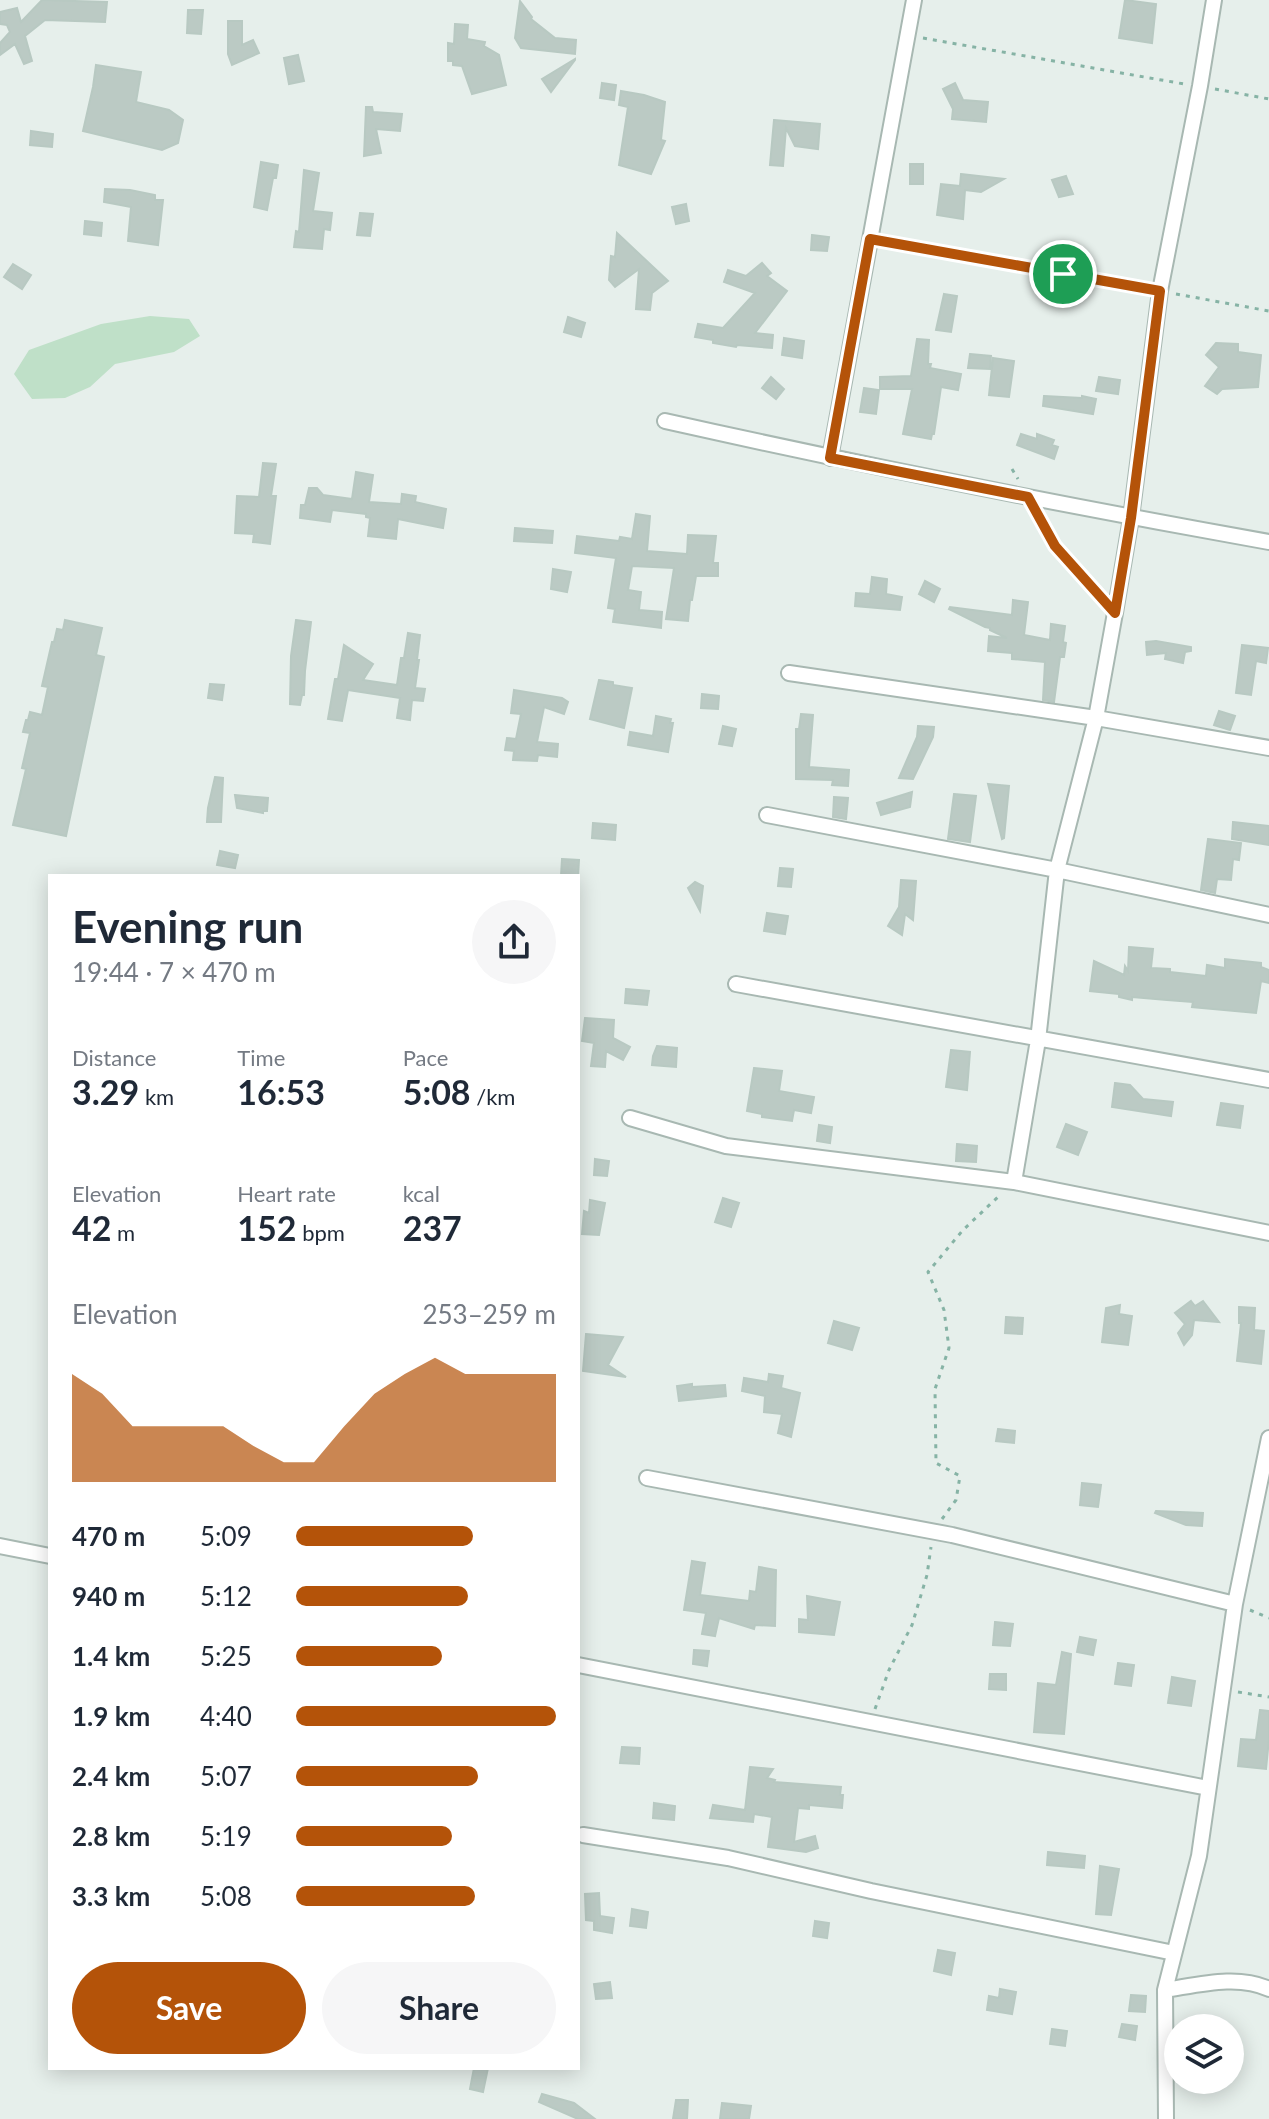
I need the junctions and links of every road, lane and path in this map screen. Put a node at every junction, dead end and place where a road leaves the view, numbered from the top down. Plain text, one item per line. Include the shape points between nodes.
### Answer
1 (914, 0) edge
2 (1214, 0) edge
3 (908, 35) junction
4 (1200, 86) junction
5 (1269, 99) edge
6 (870, 239) junction
7 (1160, 291) junction
8 (1269, 311) edge
9 (665, 421) dead end
10 (830, 458) junction
11 (1012, 469) dead end
12 (1028, 497) junction
13 (1131, 518) junction
14 (1269, 542) edge
15 (1115, 613) junction
16 (789, 673) dead end
17 (1096, 718) junction
18 (1269, 748) edge
19 (767, 815) dead end
20 (1057, 870) junction
21 (1269, 915) edge
22 (736, 984) dead end
23 (1038, 1040) junction
24 (1269, 1080) edge
25 (630, 1118) dead end
26 (1014, 1182) junction
27 (1269, 1233) edge
28 (1269, 1438) edge
29 (647, 1478) dead end
30 (933, 1531) junction
31 (0, 1546) edge
32 (48, 1556) edge
33 (1235, 1604) junction
34 (1269, 1618) edge
35 (580, 1665) edge
36 (1223, 1689) junction
37 (1269, 1697) edge
38 (871, 1721) junction
39 (1208, 1788) junction
40 (583, 1835) dead end
41 (1174, 1953) junction
42 (1269, 1989) edge
43 (1165, 1990) junction
44 (1166, 2119) edge

1 - 3 street
2 - 4 street
3 - 4 path
3 - 6 street
4 - 5 path
4 - 7 street
6 - 7 path
6 - 10 street
7 - 8 path
7 - 13 street
9 - 10 street
10 - 12 street
11 - 12 path
12 - 13 street
12 - 15 path via 1055,546
13 - 14 street
13 - 15 street
15 - 17 street
16 - 17 street
17 - 18 street
17 - 20 street
19 - 20 street
20 - 21 street
20 - 23 street
22 - 23 street
23 - 24 street
23 - 26 street
25 - 26 street via 726,1146
26 - 27 street
26 - 30 path via 928,1272 944,1310 949,1348 935,1389 936,1463 960,1476 956,1500
28 - 33 street
29 - 30 street
30 - 33 street
30 - 38 path via 912,1625
31 - 32 street
33 - 34 path
33 - 36 street
35 - 38 street
36 - 37 path
36 - 39 street
38 - 39 street
39 - 41 street via 1199,1856
40 - 41 street via 728,1858
41 - 43 street
42 - 43 street via 1217,1982
43 - 44 street

